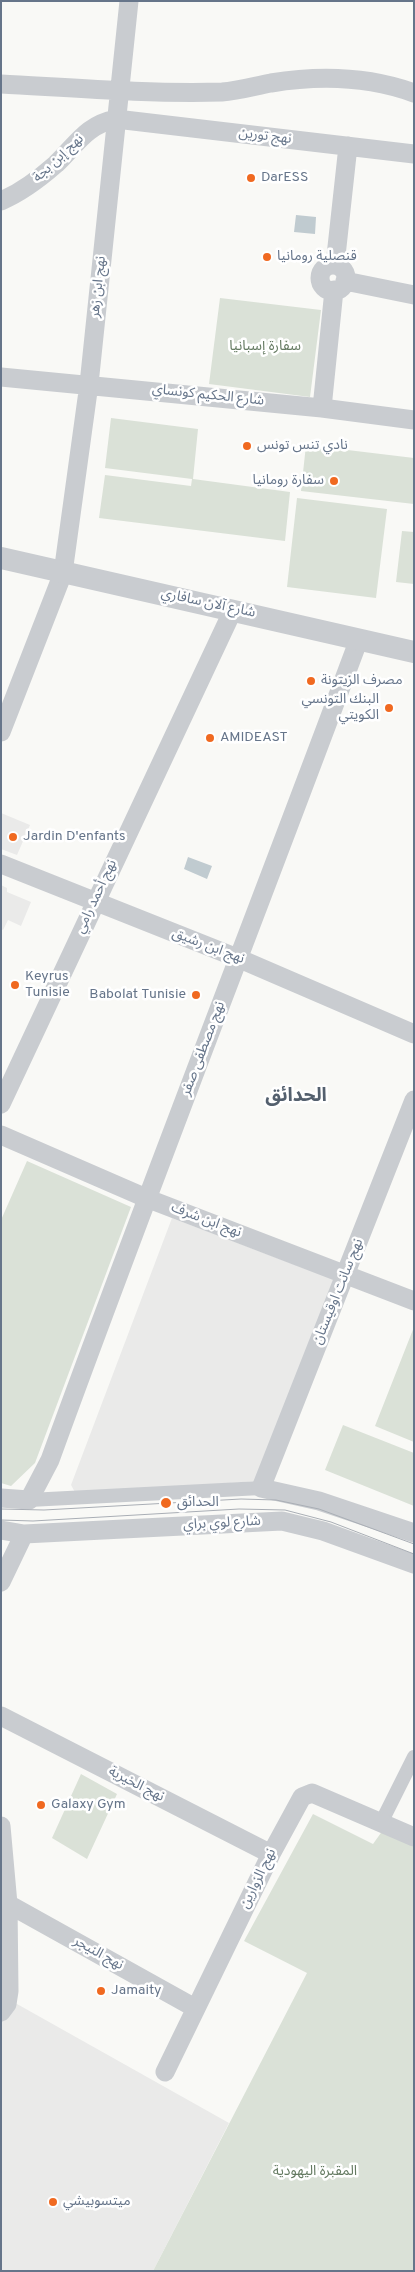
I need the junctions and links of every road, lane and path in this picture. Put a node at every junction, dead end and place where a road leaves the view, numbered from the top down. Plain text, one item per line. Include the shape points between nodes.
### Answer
1 (129, 1) edge
2 (1, 84) edge
3 (121, 90) junction
4 (414, 93) edge
5 (116, 119) junction
6 (348, 146) junction
7 (414, 154) edge
8 (1, 201) edge
9 (338, 279) junction
10 (414, 295) edge
11 (1, 377) edge
12 (89, 384) junction
13 (322, 408) junction
14 (414, 420) edge
15 (1, 558) edge
16 (63, 573) junction
17 (233, 610) junction
18 (359, 639) junction
19 (414, 652) edge
20 (1, 732) edge
21 (1, 864) edge
22 (94, 902) junction
23 (240, 959) junction
24 (414, 1034) edge
25 (414, 1100) edge
26 (1, 1104) edge
27 (1, 1135) edge
28 (146, 1198) junction
29 (347, 1274) junction
30 (414, 1301) edge
31 (262, 1486) junction
32 (1, 1498) edge
33 (28, 1500) junction
34 (1, 1530) edge
35 (414, 1533) edge
36 (24, 1534) junction
37 (414, 1564) edge
38 (1, 1582) edge
39 (1, 1716) edge
40 (414, 1757) edge
41 (381, 1823) junction
42 (1, 1826) edge
43 (414, 1837) edge
44 (271, 1854) junction
45 (4, 1902) edge
46 (195, 2008) junction
47 (1, 2012) edge
48 (165, 2072) dead end

1 - 3 street, نهج ابن زهر
2 - 3 street
3 - 4 street via 226,92 273,83 352,78 392,85
3 - 5 street, نهج ابن زهر
5 - 6 street, نهج تورين
5 - 8 street, نهج إبن بجة via 101,122 32,184
5 - 12 street, نهج ابن زهر
6 - 7 street, نهج تورين
6 - 9 street
9 - 10 street
9 - 13 street
11 - 12 street, شارع الحكيم كونساي
12 - 13 street, شارع الحكيم كونساي
12 - 16 street, نهج ابن زهر
13 - 14 street, شارع الحكيم كونساي
15 - 16 street, شارع آلان سافاري
16 - 17 street, شارع آلان سافاري
16 - 20 street, نهج ابن زهر
17 - 18 street, شارع آلان سافاري
17 - 22 street, نهج أحمد رامي
18 - 19 street, شارع آلان سافاري
18 - 23 street, نهج مصطفى صفر
21 - 22 street, نهج ابن رشيق
22 - 23 street, نهج ابن رشيق
22 - 26 street, نهج أحمد رامي
23 - 24 street, نهج ابن رشيق
23 - 28 street, نهج مصطفى صفر
25 - 29 street, نهج سانت اوقيستان
27 - 28 street, نهج ابن شرف
28 - 29 street, نهج ابن شرف
28 - 33 street, نهج مصطفى صفر via 50,1460
29 - 30 street, نهج ابن شرف
29 - 31 street, نهج سانت اوقيستان
31 - 33 street
31 - 35 street via 319,1500
32 - 33 street
34 - 36 street, شارع لوي براي
36 - 37 street, شارع لوي براي via 282,1521 323,1531
36 - 38 street
39 - 44 street, نهج الخيرية
40 - 41 street
41 - 43 street, نهج الزوارين
41 - 44 street, نهج الزوارين via 312,1793 306,1794
42 - 45 street
44 - 46 street, نهج الزوارين
45 - 46 street, نهج النيجر
45 - 47 street via 9,1991 7,2004
46 - 48 street, نهج الزوارين

